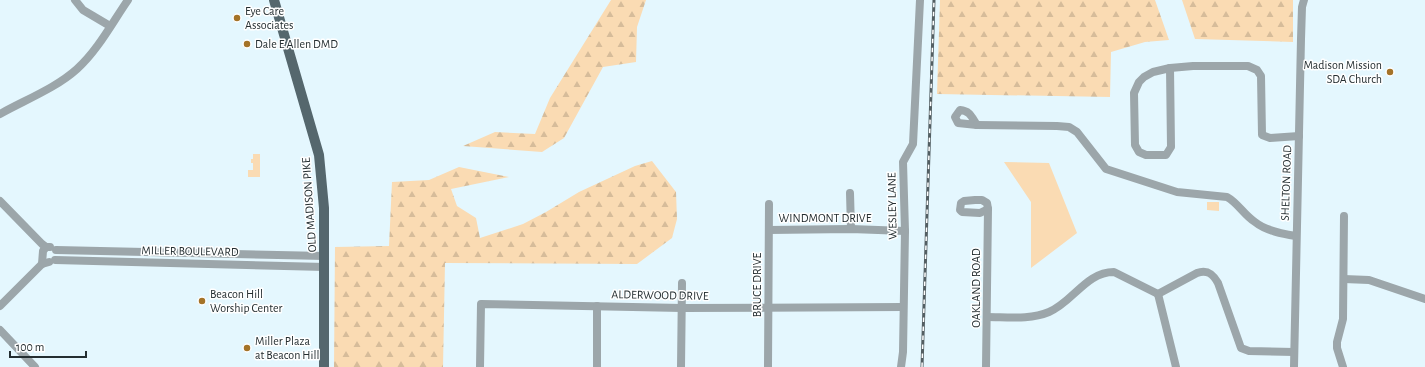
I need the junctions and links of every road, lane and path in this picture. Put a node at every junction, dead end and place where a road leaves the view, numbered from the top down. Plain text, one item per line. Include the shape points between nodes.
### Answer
1 (75, 0) edge
2 (128, 0) edge
3 (274, 0) edge
4 (920, 0) edge
5 (1304, 0) edge
6 (110, 26) junction
7 (1170, 68) junction
8 (0, 114) edge
9 (976, 125) dead end
10 (1299, 136) junction
11 (850, 193) dead end
12 (0, 201) edge
13 (769, 204) dead end
14 (988, 209) dead end
15 (1344, 216) dead end
16 (850, 229) junction
17 (769, 230) junction
18 (905, 231) junction
19 (1296, 236) junction
20 (202, 253) junction
21 (46, 255) junction
22 (265, 255) junction
23 (325, 256) junction
24 (201, 264) junction
25 (264, 265) junction
26 (325, 267) junction
27 (1344, 279) junction
28 (682, 283) dead end
29 (1158, 294) junction
30 (1425, 299) edge
31 (0, 306) edge
32 (597, 306) junction
33 (682, 308) junction
34 (769, 308) junction
35 (903, 308) junction
36 (987, 317) junction
37 (0, 330) edge
38 (1294, 352) junction
39 (35, 367) edge
40 (324, 367) edge
41 (480, 367) edge
42 (597, 367) edge
43 (681, 367) edge
44 (768, 367) edge
45 (901, 367) edge
46 (986, 367) edge
47 (1176, 367) edge
48 (1294, 367) edge
49 (1342, 367) edge

1 - 6 street via 83,10
2 - 6 street
3 - 23 main road, OLD MADISON PIKE via 319,155
4 - 18 street, WESLEY LANE via 913,144 903,162
5 - 10 street, SHELTON ROAD
6 - 8 street via 96,49 77,69
7 - 7 street via 1171,147 1166,155 1146,155 1139,152 1135,144 1134,93 1144,77
7 - 10 street via 1248,66 1257,70 1261,76 1262,135 1270,138
9 - 19 street via 1069,127 1077,132 1106,169 1177,192 1226,197 1264,228
10 - 19 street, SHELTON ROAD
11 - 16 street
12 - 21 street
13 - 17 street, BRUCE DRIVE
14 - 36 street, OAKLAND ROAD
15 - 27 street
16 - 17 street, WINDMONT DRIVE
16 - 18 street, WINDMONT DRIVE
17 - 34 street, BRUCE DRIVE
18 - 35 street, WESLEY LANE
19 - 38 street, SHELTON ROAD
20 - 21 street, MILLER BOULEVARD via 56,250 52,247
20 - 22 street, MILLER BOULEVARD
20 - 24 street
21 - 24 street, MILLER BOULEVARD
21 - 31 street
22 - 23 street, MILLER BOULEVARD
22 - 25 street
23 - 26 main road, OLD MADISON PIKE
24 - 25 street, MILLER BOULEVARD
25 - 26 street, MILLER BOULEVARD
26 - 40 main road, OLD MADISON PIKE
27 - 30 street via 1369,280
27 - 49 street via 1343,319 1336,348
28 - 33 street
29 - 36 street via 1114,272 1106,272 1089,280 1050,311 1034,316
29 - 38 street via 1197,273 1209,272 1218,283 1241,348 1249,351
29 - 47 street
32 - 33 street, ALDERWOOD DRIVE
32 - 41 street, ALDERWOOD DRIVE via 481,304
32 - 42 street
33 - 34 street, ALDERWOOD DRIVE
33 - 43 street
34 - 35 street, ALDERWOOD DRIVE
34 - 44 street, BRUCE DRIVE
35 - 45 street, WESLEY LANE
36 - 46 street, OAKLAND ROAD
37 - 39 street
38 - 48 street, SHELTON ROAD

